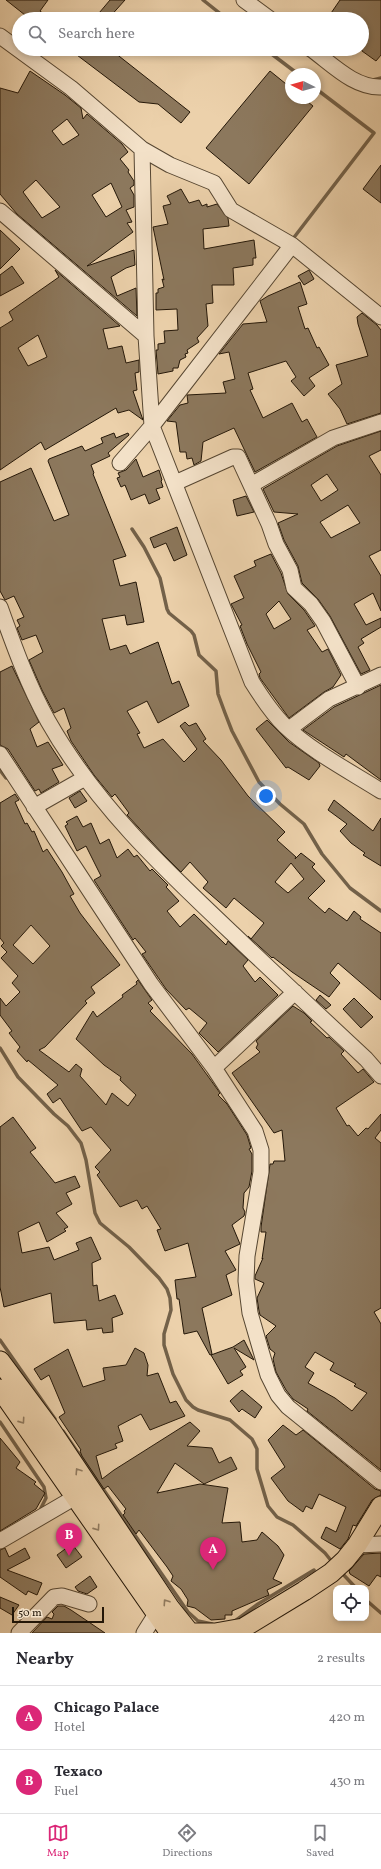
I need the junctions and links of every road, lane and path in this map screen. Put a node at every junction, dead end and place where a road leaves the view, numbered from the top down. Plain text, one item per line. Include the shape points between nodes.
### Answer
1 (244, 0) edge
2 (260, 12) edge
3 (0, 36) edge
4 (12, 45) edge
5 (27, 56) edge
6 (321, 56) edge
7 (381, 87) edge
8 (142, 149) junction
9 (0, 211) edge
10 (292, 245) junction
11 (381, 317) edge
12 (146, 336) junction
13 (381, 422) edge
14 (152, 426) junction
15 (120, 463) dead end
16 (175, 483) junction
17 (251, 485) junction
18 (0, 607) edge
19 (381, 675) edge
20 (358, 687) junction
21 (289, 729) junction
22 (0, 754) edge
23 (85, 778) junction
24 (381, 791) edge
25 (34, 807) junction
26 (295, 992) junction
27 (214, 1068) junction
28 (381, 1076) edge
29 (0, 1361) edge
30 (0, 1389) edge
31 (381, 1482) edge
32 (83, 1493) junction
33 (381, 1506) edge
34 (0, 1541) edge
35 (381, 1544) edge
36 (357, 1545) junction
37 (89, 1604) dead end
38 (156, 1614) junction
39 (241, 1631) edge
40 (20, 1633) edge
41 (144, 1633) edge
42 (170, 1633) edge
43 (190, 1633) edge

1 - 2 street
3 - 4 street
5 - 8 street via 71,88
6 - 7 street via 356,82 370,87
8 - 10 street via 170,165 214,183 226,204 234,212
8 - 12 street
9 - 12 street
10 - 11 street
10 - 14 street
12 - 14 street
13 - 17 street via 333,438
14 - 15 street
14 - 16 street
16 - 17 street via 238,457
16 - 21 street via 252,682 267,705
17 - 20 street via 290,570 294,588 311,604 323,621
18 - 23 street via 22,669 38,702
19 - 20 street
20 - 21 street via 329,699
21 - 24 street
22 - 25 street
23 - 25 street
23 - 26 street via 122,824 165,870
25 - 27 street via 151,984
26 - 27 street
26 - 28 street
27 - 31 street via 255,1131 261,1150 261,1172 247,1256 246,1281 250,1313 268,1375 278,1395 288,1407
32 -> 29 main road via 49,1426
30 -> 32 main road
32 - 34 street
32 -> 38 main road
43 -> 32 main road
33 - 36 main road
35 - 36 street
36 - 39 main road via 331,1573
37 - 40 street via 62,1596 54,1597
38 - 41 street
38 - 42 main road
39 - 43 main road

